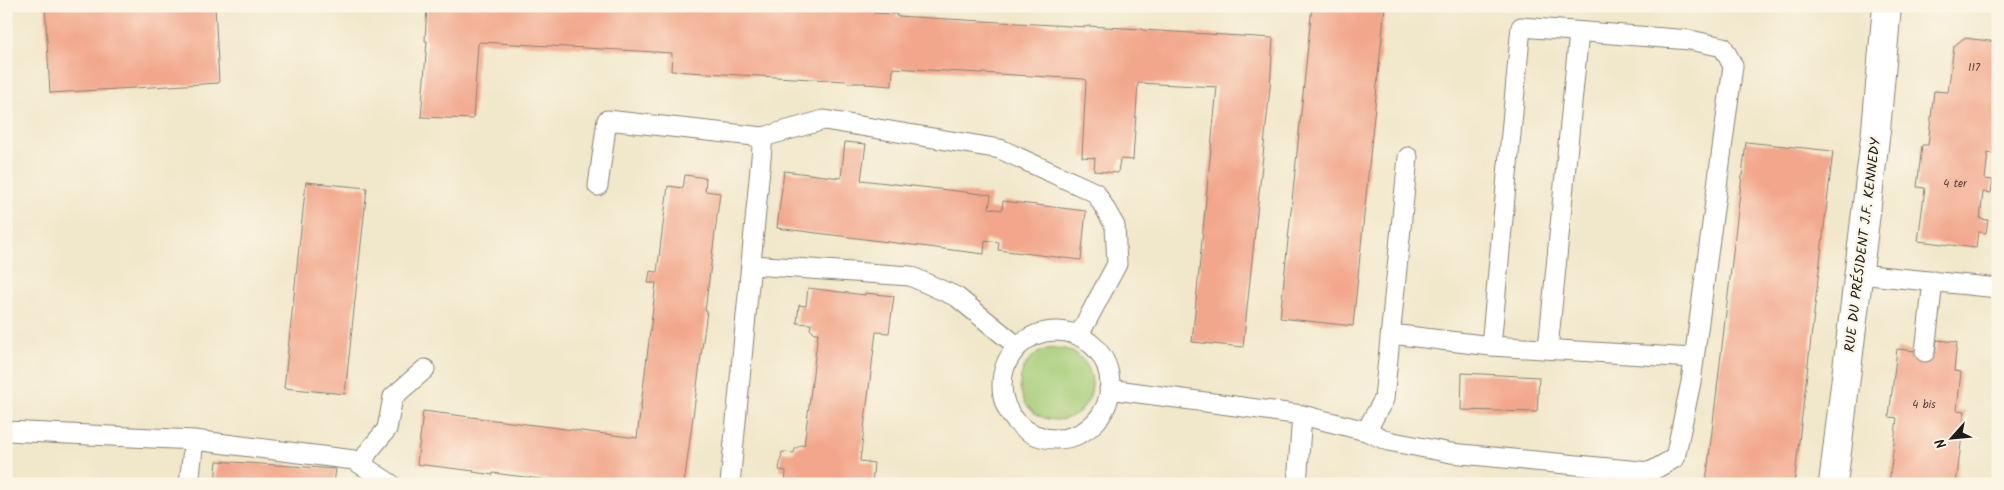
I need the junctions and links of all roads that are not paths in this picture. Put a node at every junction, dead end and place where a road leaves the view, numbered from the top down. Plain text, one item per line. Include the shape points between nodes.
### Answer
1 (1887, 6) edge
2 (1579, 32) junction
3 (763, 137) junction
4 (1408, 157) dead end
5 (598, 186) dead end
6 (751, 265) junction
7 (1859, 274) junction
8 (1933, 281) junction
9 (1998, 288) edge
10 (1391, 334) junction
11 (1079, 336) junction
12 (1017, 346) junction
13 (1491, 346) junction
14 (1548, 349) junction
15 (1924, 352) dead end
16 (1693, 358) junction
17 (425, 369) dead end
18 (1109, 389) junction
19 (1302, 415) junction
20 (6, 431) edge
21 (1366, 431) junction
22 (194, 440) junction
23 (375, 477) edge
24 (189, 484) edge
25 (730, 484) edge
26 (1297, 484) edge
27 (1833, 484) edge

1 - 7 street, RUE DU PRÉSIDENT J.F. KENNEDY
2 - 13 lane via 1521,27
2 - 14 lane
2 - 16 lane via 1690,40 1723,47 1733,66
3 - 5 lane via 607,120
3 - 6 lane
3 - 11 lane via 824,120 1000,149 1096,193 1115,226 1117,264
4 - 10 lane
6 - 12 lane via 910,276 957,297
6 - 25 lane
7 - 8 lane
7 - 27 street, RUE DU PRÉSIDENT J.F. KENNEDY
8 - 9 lane
8 - 15 lane
10 - 13 lane
10 - 21 lane via 1384,399
11 - 12 lane via 1063,331 1046,331 1030,336
11 - 18 lane via 1094,346 1105,362
12 - 18 lane via 1007,360 1002,376 1002,393 1007,411 1019,425 1035,435 1053,440 1072,437 1088,429 1101,415
13 - 14 lane
14 - 16 lane
16 - 21 lane via 1675,458 1650,472 1451,453 1388,441
17 - 23 lane via 392,396 387,429 368,452
18 - 19 lane
19 - 21 lane
19 - 26 lane
20 - 22 lane
22 - 23 lane via 354,460
22 - 24 lane

